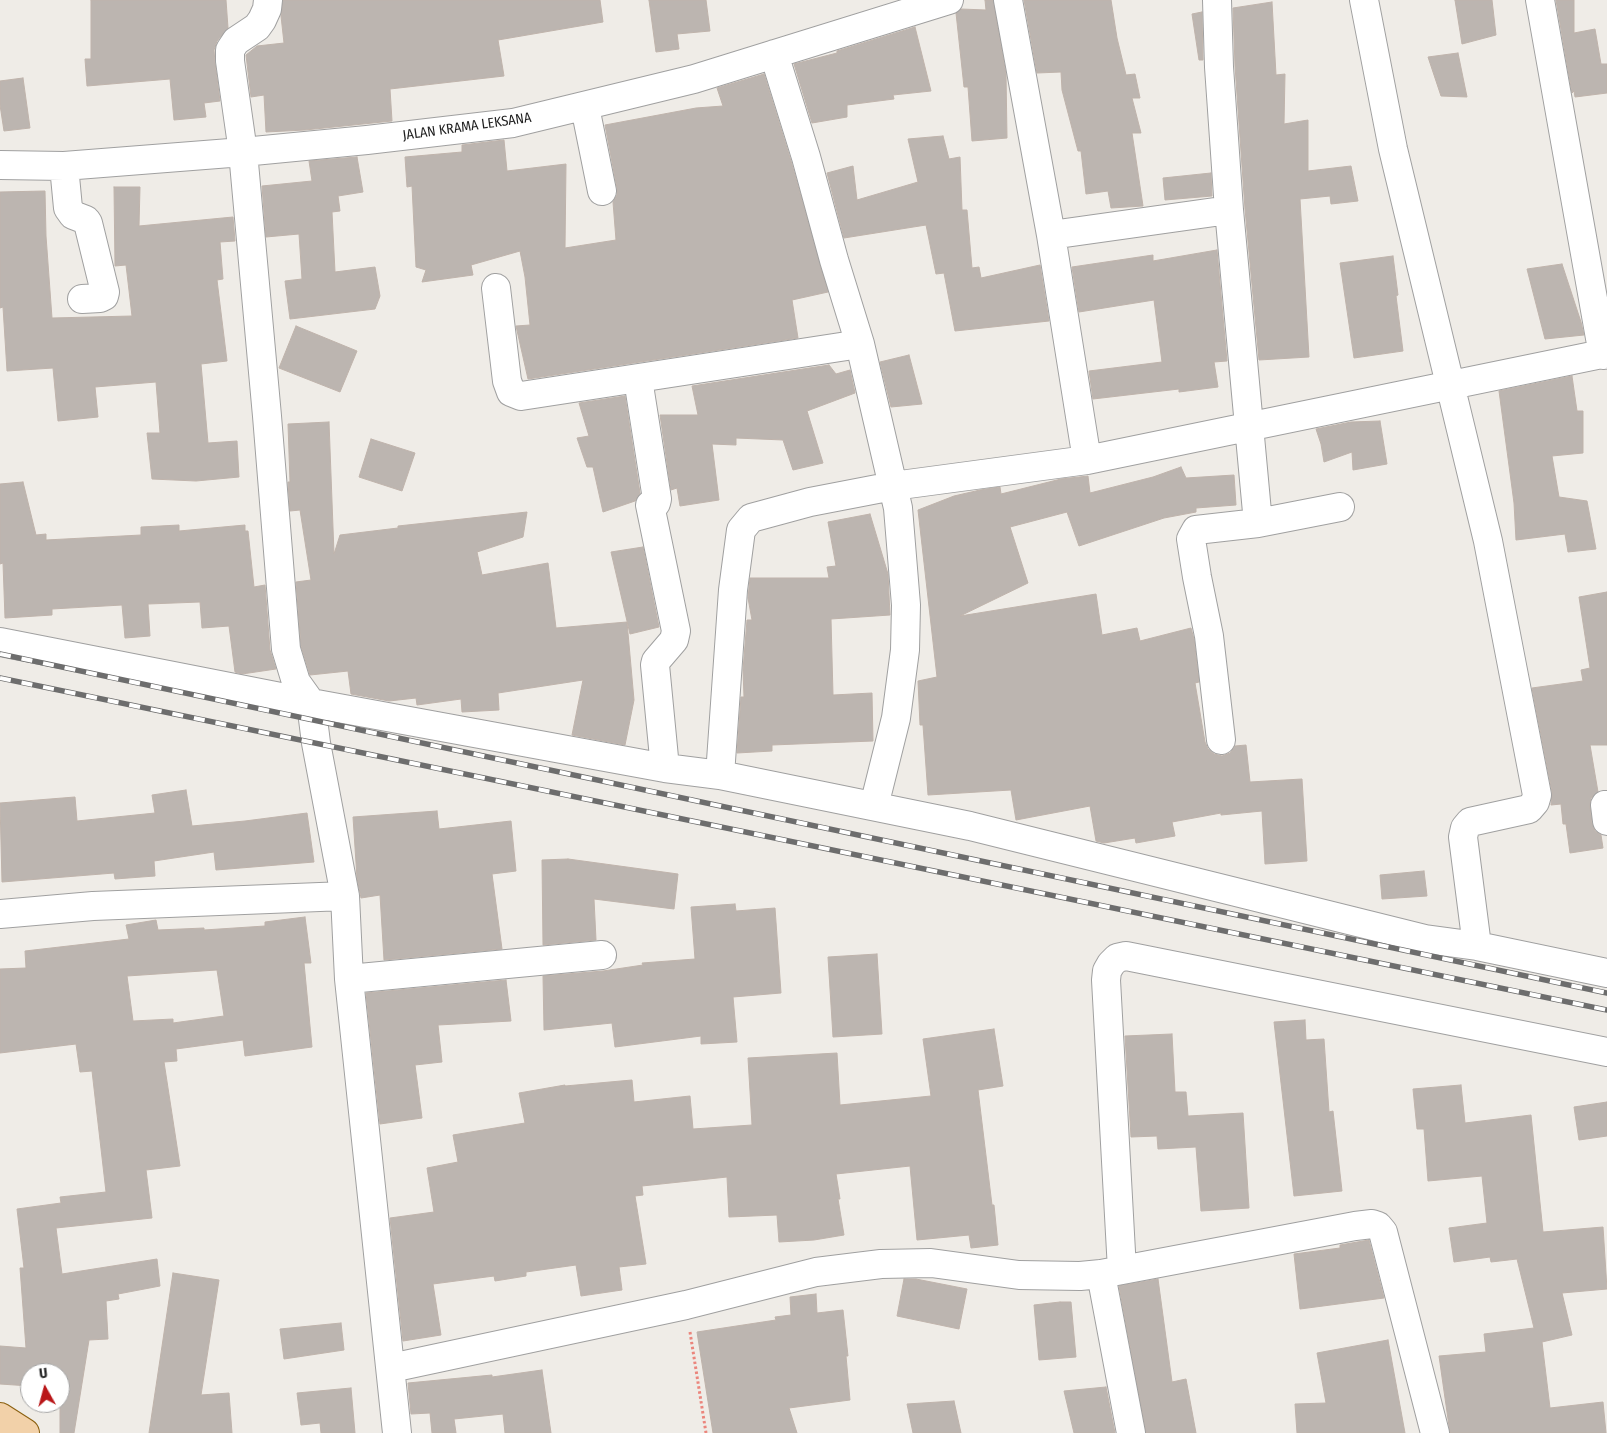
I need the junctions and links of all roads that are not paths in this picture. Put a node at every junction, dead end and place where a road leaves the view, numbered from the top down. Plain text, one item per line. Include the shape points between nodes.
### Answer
1 (268, 0) edge
2 (949, 0) edge
3 (1008, 0) edge
4 (1217, 0) edge
5 (1364, 0) edge
6 (1540, 0) edge
7 (774, 54) junction
8 (585, 107) junction
9 (243, 152) junction
10 (0, 165) edge
11 (64, 166) junction
12 (602, 191) dead end
13 (1229, 210) junction
14 (1051, 235) junction
15 (496, 288) dead end
16 (82, 299) dead end
17 (860, 344) junction
18 (1605, 354) edge
19 (638, 379) junction
20 (1451, 386) junction
21 (1250, 426) junction
22 (1087, 460) junction
23 (893, 486) junction
24 (1340, 507) dead end
25 (1258, 523) junction
26 (0, 642) edge
27 (312, 703) junction
28 (1220, 740) dead end
29 (665, 768) junction
30 (720, 774) junction
31 (874, 806) junction
32 (345, 896) junction
33 (0, 914) edge
34 (1477, 946) junction
35 (602, 954) dead end
36 (1607, 973) edge
37 (349, 980) junction
38 (1607, 1052) edge
39 (1112, 1272) junction
40 (391, 1368) junction
41 (0, 1417) edge
42 (25, 1433) edge
43 (397, 1433) edge
44 (1131, 1433) edge
45 (1435, 1433) edge

1 - 9 street via 257,27 236,41 230,50
2 - 7 street, JALAN KRAMA LEKSANA
3 - 14 street
4 - 13 street
5 - 20 street via 1393,149
6 - 18 street
7 - 8 street, JALAN KRAMA LEKSANA
7 - 17 street
8 - 9 street, JALAN KRAMA LEKSANA via 513,123
8 - 12 street
9 - 11 street, JALAN KRAMA LEKSANA
9 - 27 street via 286,649 296,682
10 - 11 street, JALAN KRAMA LEKSANA
11 - 16 street via 68,208 73,215 88,223 105,292 100,298
13 - 14 street
13 - 21 street
14 - 22 street
15 - 19 street via 511,392 521,396
17 - 19 street
17 - 23 street
18 - 20 street
19 - 29 street via 657,499 650,505 676,631 674,640 655,665
20 - 21 street
20 - 34 street via 1488,541 1537,795 1529,808 1470,822 1465,828 1463,837
21 - 22 street
21 - 25 street
22 - 23 street
23 - 30 street via 810,502 751,518 741,530 733,590
23 - 31 street via 898,508 906,605 905,650 896,718
24 - 25 street
25 - 28 street via 1196,530 1191,539 1209,636
26 - 27 street
27 - 29 street
27 - 32 street via 316,743
29 - 30 street
30 - 31 street
31 - 34 street via 970,826 1425,939
32 - 33 street via 93,906
32 - 37 street
34 - 36 street
35 - 37 street
37 - 40 street
38 - 39 street via 1126,956 1117,958 1107,971 1106,980
39 - 40 street via 1080,1276 1019,1275 931,1263 881,1264 816,1272 686,1304
39 - 44 street
39 - 45 street via 1355,1226 1378,1226 1383,1232
40 - 43 street
41 - 42 main road

